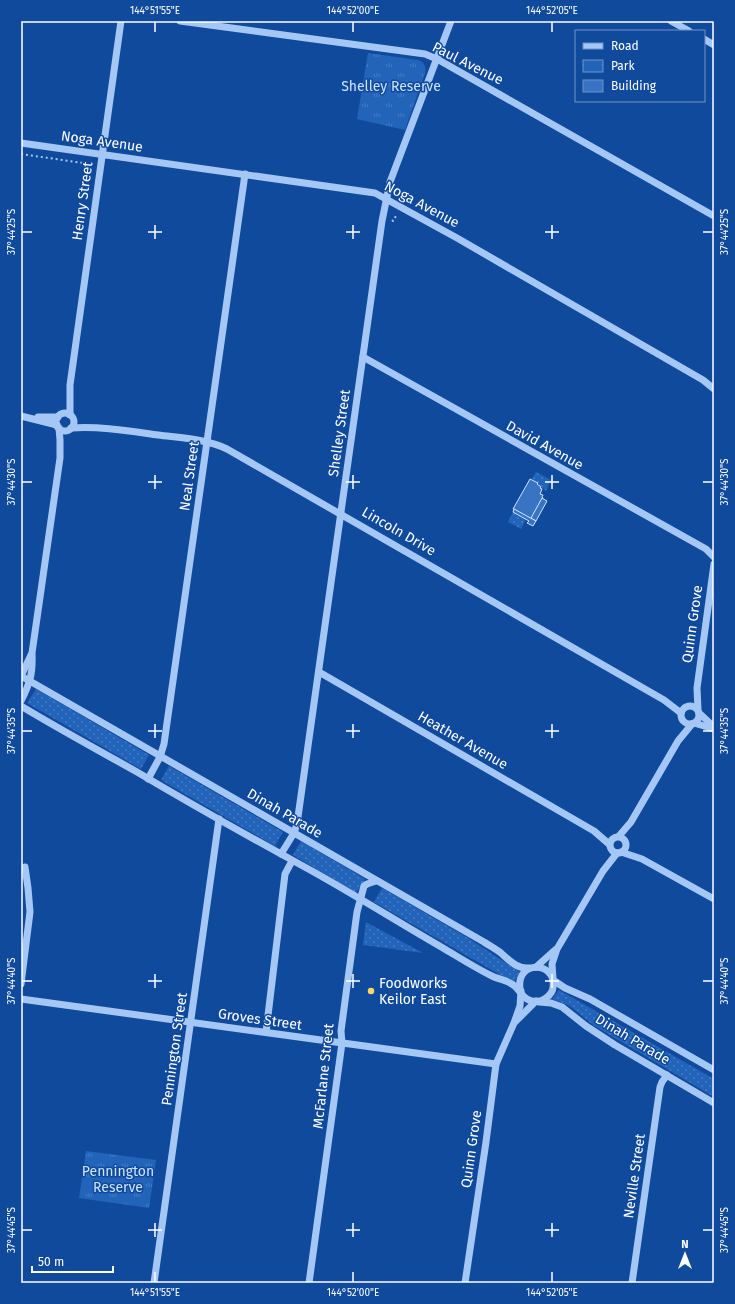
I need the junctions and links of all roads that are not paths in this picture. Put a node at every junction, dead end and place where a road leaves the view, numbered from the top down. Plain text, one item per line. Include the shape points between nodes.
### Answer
1 (121, 21) edge
2 (180, 21) edge
3 (451, 21) edge
4 (671, 21) edge
5 (687, 30) edge
6 (705, 40) edge
7 (714, 45) edge
8 (437, 59) junction
9 (21, 143) edge
10 (102, 154) junction
11 (245, 174) junction
12 (386, 199) junction
13 (714, 216) edge
14 (363, 357) junction
15 (703, 380) junction
16 (714, 384) edge
17 (70, 385) junction
18 (714, 389) edge
19 (60, 415) junction
20 (21, 416) edge
21 (71, 416) junction
22 (30, 417) junction
23 (58, 427) junction
24 (105, 428) junction
25 (70, 429) junction
26 (207, 441) junction
27 (60, 458) junction
28 (341, 513) junction
29 (714, 556) edge
30 (714, 564) edge
31 (32, 653) junction
32 (319, 672) junction
33 (21, 676) edge
34 (30, 682) junction
35 (697, 688) junction
36 (664, 700) junction
37 (21, 701) edge
38 (21, 706) edge
39 (687, 706) junction
40 (698, 712) junction
41 (682, 716) junction
42 (693, 723) junction
43 (714, 728) edge
44 (678, 741) junction
45 (160, 757) junction
46 (148, 779) junction
47 (219, 819) junction
48 (631, 822) junction
49 (594, 831) junction
50 (294, 833) junction
51 (616, 837) junction
52 (626, 843) junction
53 (610, 847) junction
54 (619, 852) junction
55 (281, 854) junction
56 (642, 858) junction
57 (292, 860) junction
58 (25, 867) dead end
59 (603, 871) junction
60 (376, 881) junction
61 (360, 899) junction
62 (714, 899) edge
63 (557, 949) junction
64 (535, 967) junction
65 (553, 980) junction
66 (21, 984) edge
67 (520, 990) junction
68 (21, 999) edge
69 (537, 1002) junction
70 (191, 1022) junction
71 (514, 1023) junction
72 (266, 1032) junction
73 (342, 1043) junction
74 (496, 1064) junction
75 (714, 1070) edge
76 (667, 1075) junction
77 (714, 1103) edge
78 (154, 1283) edge
79 (309, 1283) edge
80 (465, 1283) edge
81 (632, 1283) edge

1 - 10 street, Henry Street
2 - 8 street, Paul Avenue via 425,54
3 - 8 street, Shelley Street
4 - 5 street
6 - 7 street
8 - 12 street, Shelley Street via 390,182
8 - 13 street, Paul Avenue
9 - 10 street, Noga Avenue
10 - 11 street, Noga Avenue
10 - 17 street, Henry Street
11 - 12 street, Noga Avenue via 375,193
11 - 26 street, Neal Street
12 - 14 street, Shelley Street
12 - 15 street, Noga Avenue
14 - 28 street, Shelley Street
14 - 29 street, David Avenue
15 - 16 street, Noga Avenue
15 - 18 street, Noga Avenue
17 - 19 street, Henry Street
17 - 21 street, Henry Street
19 - 21 street
19 - 22 street
19 - 23 street
20 - 22 street
21 - 24 street, Lincoln Drive
21 - 25 street via 74,423
22 - 23 street
23 - 25 street via 64,431
23 - 27 street
24 - 25 street, Lincoln Drive
24 - 26 street, Lincoln Drive
25 - 27 street
26 - 28 street, Lincoln Drive via 227,449
26 - 45 street, Neal Street via 164,744
27 - 31 street
28 - 32 street, Shelley Street
28 - 36 street, Lincoln Drive
30 - 35 street, Quinn Grove
31 - 33 street
31 - 34 street via 33,669
32 - 49 street, Heather Avenue
32 - 50 street, Shelley Street via 298,824
33 - 34 street, Dinah Parade
34 - 37 street
34 - 45 street, Dinah Parade
35 - 39 street, Quinn Grove
35 - 40 street, Quinn Grove
36 - 39 street, Lincoln Drive
36 - 41 street, Lincoln Drive
38 - 46 street
39 - 40 street via 694,706
39 - 41 street
40 - 42 street via 698,719
40 - 43 street
41 - 42 street via 686,723
41 - 44 street
42 - 43 street
42 - 44 street
44 - 48 street
45 - 46 street, Neal Street
45 - 50 street, Dinah Parade
46 - 47 street
47 - 55 street
47 - 70 street, Pennington Street
48 - 51 street
48 - 52 street
49 - 51 street, Heather Avenue
49 - 53 street, Heather Avenue
50 - 55 street, Shelley Street
50 - 60 street, Dinah Parade
51 - 52 street via 623,838
51 - 53 street
52 - 54 street via 625,849
52 - 56 street
53 - 54 street
53 - 59 street
54 - 56 street
54 - 59 street
55 - 57 street
56 - 62 street
57 - 61 street
57 - 72 street via 285,874
58 - 66 street via 30,912
59 - 63 street
60 - 61 street, McFarlane Street via 364,886
60 - 64 street, Dinah Parade via 484,942 510,962 522,968
61 - 67 street
61 - 73 street, McFarlane Street via 347,981
63 - 64 street
63 - 65 street via 552,964
64 - 65 street via 546,970
64 - 67 street via 524,972 519,983
65 - 69 street via 549,996
65 - 75 street, Dinah Parade
67 - 69 street via 527,999
67 - 71 street, Quinn Grove via 520,1006
68 - 70 street, Groves Street
69 - 71 street, Quinn Grove
69 - 76 street, Dinah Parade via 562,1007 586,1026
70 - 72 street, Groves Street
70 - 78 street, Pennington Street
71 - 74 street, Quinn Grove
72 - 73 street, Groves Street
73 - 74 street, Groves Street
73 - 79 street, McFarlane Street
74 - 80 street, Quinn Grove
76 - 77 street, Dinah Parade
76 - 81 street, Neville Street via 660,1087

